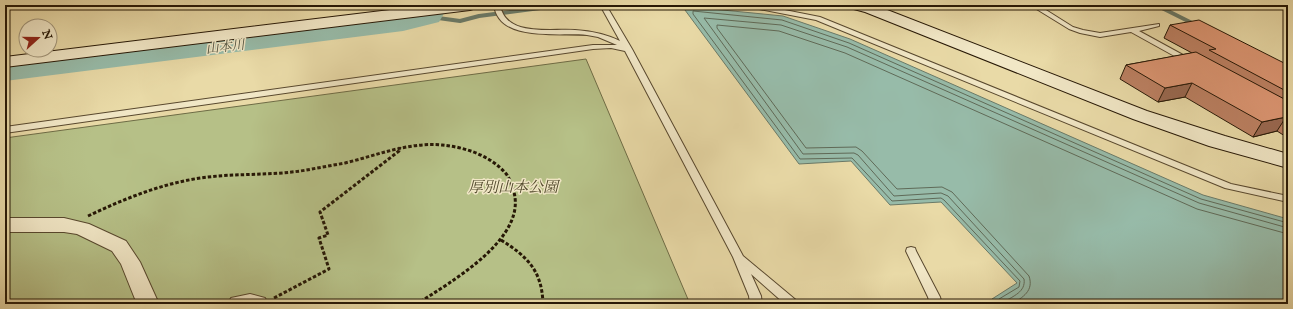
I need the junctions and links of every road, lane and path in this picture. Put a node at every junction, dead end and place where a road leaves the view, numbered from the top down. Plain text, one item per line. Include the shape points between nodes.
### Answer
1 (470, 5) edge
2 (603, 5) edge
3 (748, 5) edge
4 (856, 5) edge
5 (1033, 5) edge
6 (497, 7) edge
7 (1158, 25) dead end
8 (1132, 30) junction
9 (628, 48) junction
10 (5, 62) edge
11 (1200, 67) edge
12 (5, 130) edge
13 (400, 147) junction
14 (1288, 161) edge
15 (1288, 199) edge
16 (5, 224) edge
17 (68, 226) junction
18 (500, 240) junction
19 (912, 251) dead end
20 (738, 257) junction
21 (757, 301) edge
22 (263, 302) edge
23 (148, 304) edge
24 (239, 304) edge
25 (417, 304) edge
26 (543, 304) edge
27 (793, 304) edge
28 (936, 304) edge

1 - 10 street
2 - 9 lane
3 - 15 lane via 818,18 1228,186
4 - 14 street via 872,9 1140,116
5 - 8 lane via 1082,32 1100,35
6 - 9 lane via 502,20 512,27 537,32 580,31 611,38
7 - 8 lane
8 - 11 lane
9 - 12 lane via 593,47
9 - 20 lane
13 - 17 path via 346,162 286,173 183,180 133,195
13 - 18 path via 441,145 466,149 505,171 511,181 515,205 507,231
13 - 22 path via 399,151 320,212 328,235 319,238 329,269
16 - 17 street
17 - 23 street via 100,236 119,246 130,262
18 - 25 path via 488,254 470,268
18 - 26 path via 518,251 534,266 542,283
19 - 28 lane
20 - 21 lane
20 - 27 lane
22 - 24 street

